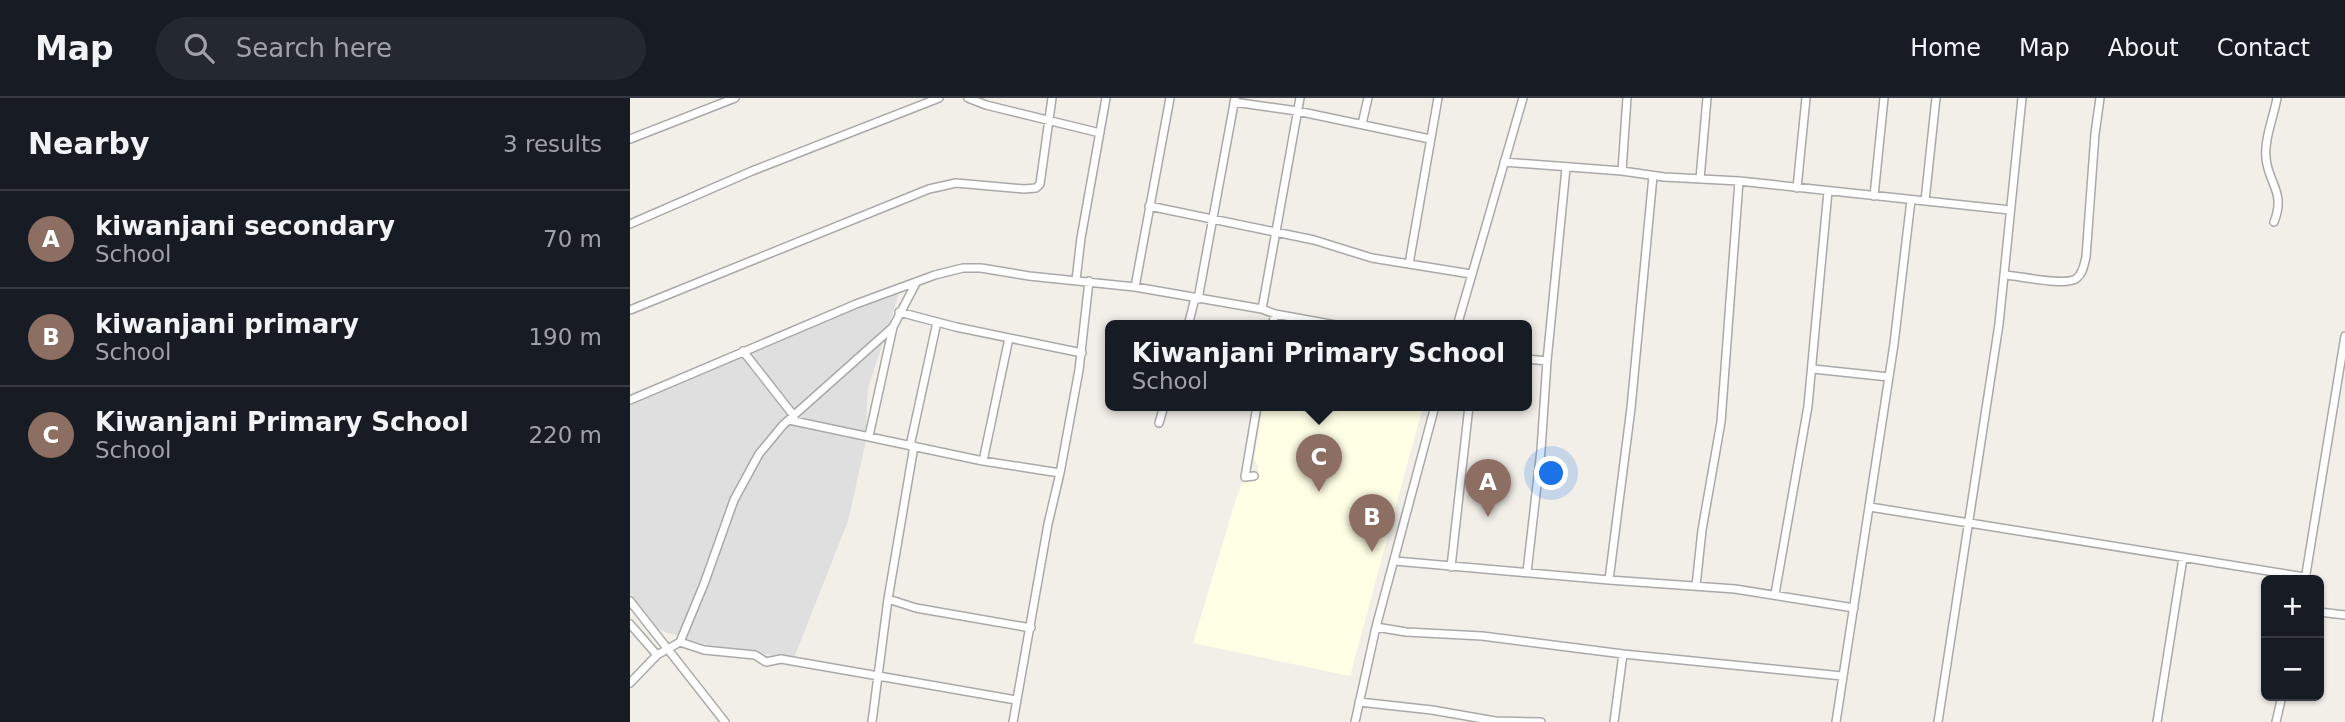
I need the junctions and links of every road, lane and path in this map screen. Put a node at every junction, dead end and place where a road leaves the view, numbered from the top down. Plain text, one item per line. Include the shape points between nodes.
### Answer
1 (735, 98) edge
2 (939, 98) edge
3 (968, 98) edge
4 (1052, 98) edge
5 (1106, 98) edge
6 (1170, 98) edge
7 (1300, 98) edge
8 (1368, 98) edge
9 (1438, 98) edge
10 (1523, 98) edge
11 (1627, 98) edge
12 (1707, 98) edge
13 (1806, 98) edge
14 (1884, 98) edge
15 (1936, 98) edge
16 (2022, 98) edge
17 (2100, 98) edge
18 (2277, 98) edge
19 (1233, 99) edge
20 (984, 102) edge
21 (1297, 111) junction
22 (1050, 120) junction
23 (1362, 124) junction
24 (1100, 133) junction
25 (630, 139) edge
26 (1430, 139) junction
27 (1504, 162) junction
28 (1566, 168) junction
29 (1622, 171) junction
30 (1653, 176) junction
31 (1700, 179) junction
32 (1739, 181) junction
33 (1797, 188) junction
34 (1828, 191) junction
35 (1874, 196) junction
36 (1911, 200) junction
37 (1925, 201) junction
38 (1149, 206) junction
39 (2010, 210) junction
40 (1212, 220) junction
41 (2273, 222) dead end
42 (630, 224) edge
43 (1274, 232) junction
44 (1409, 264) junction
45 (1471, 274) junction
46 (2005, 275) junction
47 (1076, 280) junction
48 (1089, 281) junction
49 (917, 282) junction
50 (1135, 287) junction
51 (1197, 299) junction
52 (1262, 309) junction
53 (630, 310) edge
54 (899, 312) junction
55 (1275, 314) junction
56 (1190, 320) edge
57 (1274, 320) edge
58 (1308, 320) edge
59 (1459, 320) edge
60 (937, 322) junction
61 (893, 327) junction
62 (2345, 336) edge
63 (1009, 338) junction
64 (743, 351) junction
65 (1082, 353) junction
66 (1532, 360) edge
67 (1547, 361) junction
68 (1813, 369) junction
69 (1889, 377) junction
70 (630, 400) edge
71 (1162, 411) edge
72 (1256, 411) edge
73 (1434, 411) edge
74 (1468, 411) edge
75 (791, 418) junction
76 (1158, 423) dead end
77 (869, 436) junction
78 (912, 446) junction
79 (983, 461) junction
80 (1060, 473) junction
81 (1254, 476) dead end
82 (1870, 507) junction
83 (1969, 521) junction
84 (2183, 558) junction
85 (1395, 561) junction
86 (1451, 567) junction
87 (1527, 572) junction
88 (2282, 575) edge
89 (2306, 575) edge
90 (1609, 580) junction
91 (1696, 586) junction
92 (1775, 594) junction
93 (888, 599) junction
94 (630, 600) edge
95 (1854, 608) junction
96 (2324, 613) edge
97 (2345, 615) edge
98 (630, 624) edge
99 (1376, 627) junction
100 (1031, 628) junction
101 (680, 642) junction
102 (668, 651) junction
103 (1623, 654) junction
104 (657, 655) junction
105 (879, 676) junction
106 (1842, 676) junction
107 (630, 683) edge
108 (1016, 699) junction
109 (2281, 701) edge
110 (1359, 702) junction
111 (725, 722) edge
112 (872, 722) edge
113 (1013, 722) edge
114 (1354, 722) edge
115 (1541, 722) edge
116 (1614, 722) edge
117 (1836, 722) edge
118 (1938, 722) edge
119 (2157, 722) edge
120 (2276, 722) edge

1 - 25 street
2 - 42 street
3 - 20 street
4 - 22 street
5 - 24 street
6 - 38 street
7 - 21 street
8 - 23 street
9 - 26 street
10 - 27 street
11 - 29 street
12 - 31 street
13 - 33 street
14 - 35 street
15 - 37 street
16 - 39 street
17 - 46 street via 2083,269 2066,282
18 - 41 street via 2266,158 2277,194
19 - 21 street
19 - 40 street
20 - 22 street
21 - 23 street
21 - 43 street
22 - 24 street
22 - 53 street via 1036,188 941,186
23 - 26 street
24 - 47 street
26 - 44 street
27 - 28 street
27 - 45 street
28 - 29 street
28 - 67 street
29 - 30 street
30 - 31 street
30 - 90 street via 1630,421
31 - 32 street
32 - 33 street
32 - 91 street via 1721,422
33 - 34 street
34 - 35 street
34 - 68 street
35 - 36 street
36 - 37 street
36 - 69 street
37 - 39 street
38 - 40 street
38 - 50 street
39 - 46 street
40 - 43 street
40 - 51 street
43 - 44 street
43 - 52 street
44 - 45 street
45 - 59 street
46 - 83 street
47 - 48 street
47 - 49 street via 970,268
48 - 50 street
48 - 65 street
49 - 54 street
49 - 64 street
50 - 51 street
51 - 52 street
51 - 56 street
52 - 55 street
54 - 60 street
54 - 61 street
55 - 57 street
55 - 58 street
60 - 63 street
60 - 78 street
61 - 75 street
61 - 77 street
62 - 89 street
63 - 65 street
63 - 79 street
64 - 70 street
64 - 75 street
65 - 80 street
66 - 67 street
67 - 87 street
68 - 69 street
68 - 92 street
69 - 82 street
71 - 76 street
72 - 81 street via 1245,477
73 - 85 street
74 - 86 street
75 - 77 street
75 - 101 street via 760,454 734,500
77 - 78 street
78 - 79 street
78 - 93 street
79 - 80 street
80 - 100 street
82 - 83 street
82 - 95 street
83 - 84 street
83 - 118 street
84 - 88 street
84 - 119 street
85 - 86 street
85 - 99 street
86 - 87 street
87 - 90 street
90 - 91 street
91 - 92 street
92 - 95 street
93 - 100 street
93 - 105 street
94 - 102 street
95 - 106 street
96 - 97 street
98 - 104 street
99 - 103 street
99 - 110 street
100 - 108 street
101 - 102 street
101 - 105 street via 704,650 755,655 766,662 781,659
102 - 104 street
102 - 111 street
103 - 106 street
103 - 116 street
104 - 107 street
105 - 108 street
105 - 112 street
106 - 117 street
108 - 113 street
109 - 120 street
110 - 114 street
110 - 115 street via 1494,721

